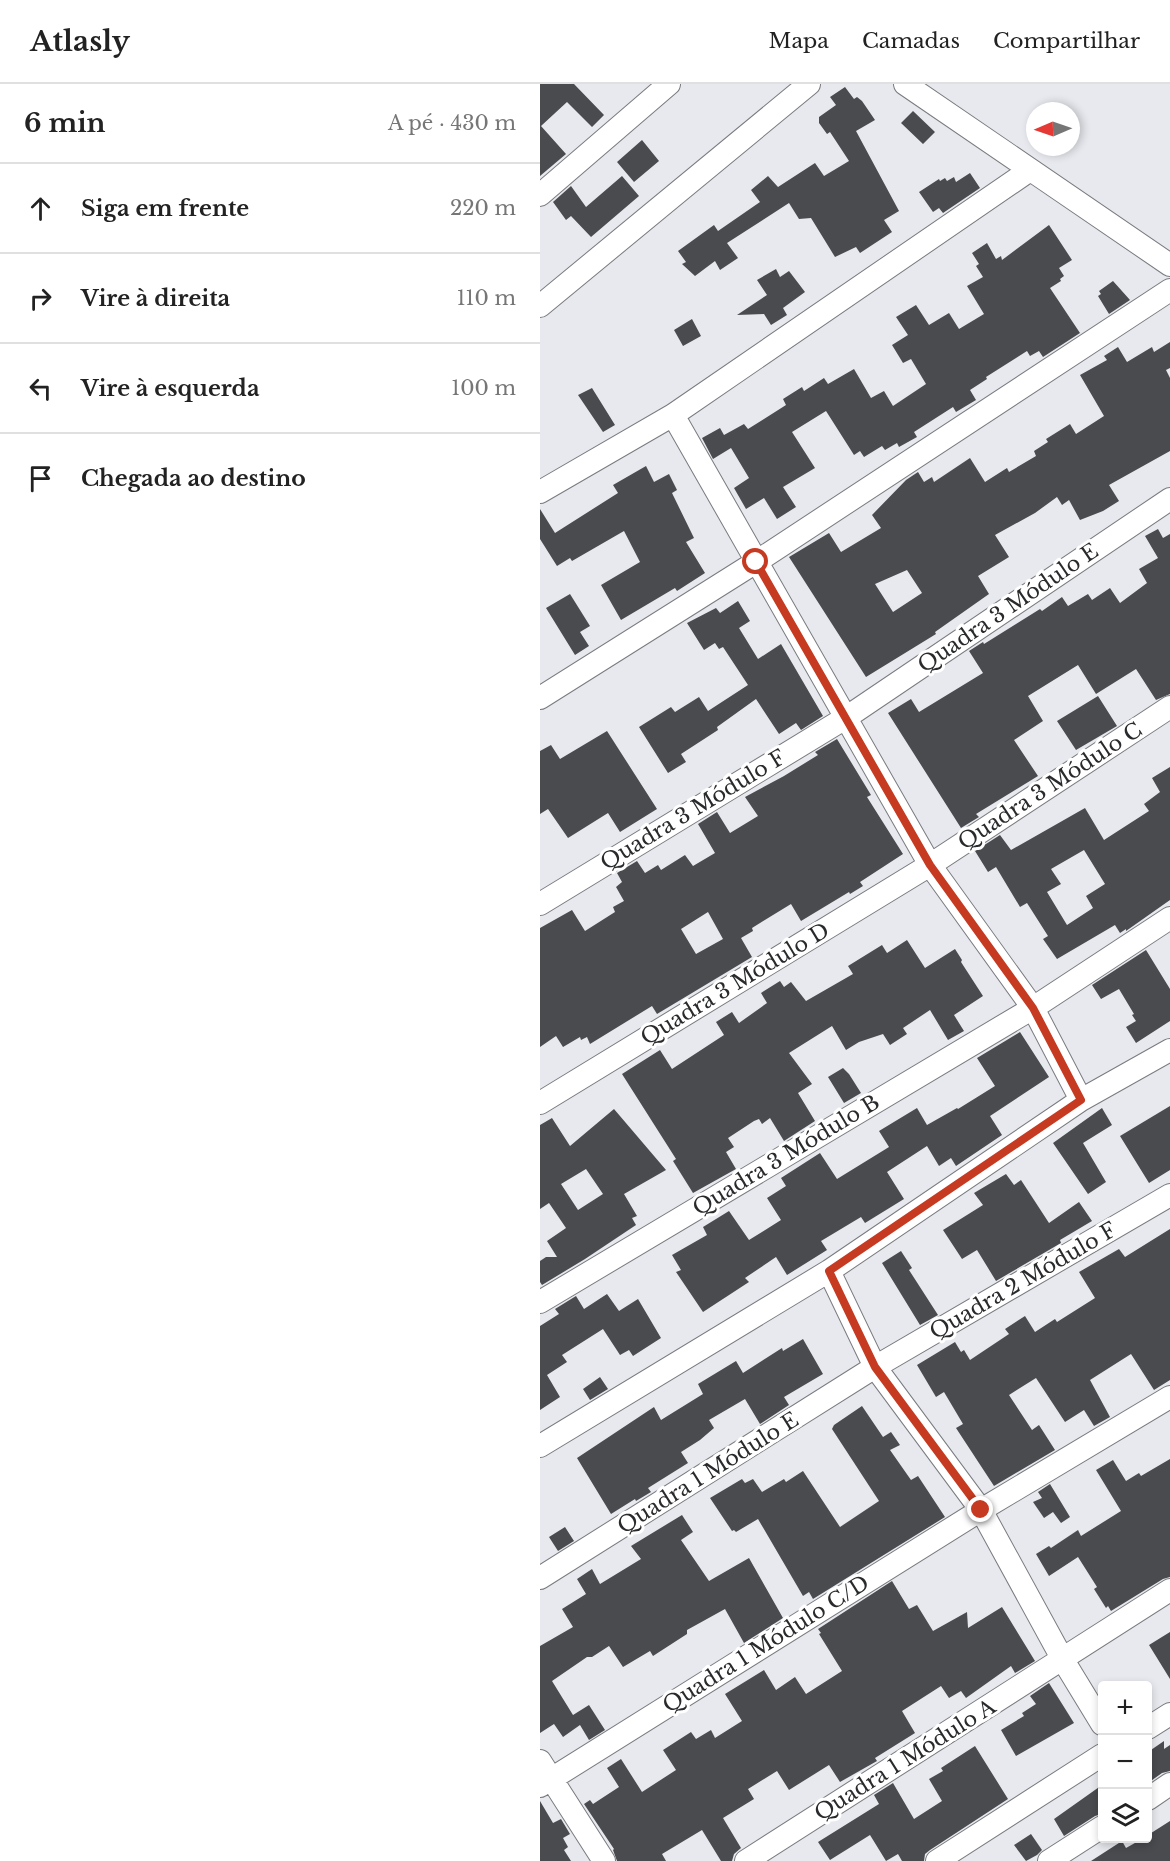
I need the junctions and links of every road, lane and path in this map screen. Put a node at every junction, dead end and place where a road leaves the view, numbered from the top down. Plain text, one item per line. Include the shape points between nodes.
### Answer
1 (669, 84) edge
2 (809, 84) edge
3 (905, 84) edge
4 (1030, 170) junction
5 (540, 195) edge
6 (1170, 265) edge
7 (1170, 290) edge
8 (540, 306) edge
9 (673, 416) junction
10 (540, 492) edge
11 (1170, 500) edge
12 (756, 562) junction
13 (540, 698) edge
14 (1170, 707) edge
15 (847, 717) junction
16 (930, 865) junction
17 (540, 904) edge
18 (1170, 918) edge
19 (1033, 1008) junction
20 (1170, 1050) edge
21 (1081, 1100) junction
22 (540, 1103) edge
23 (1170, 1195) edge
24 (829, 1271) junction
25 (540, 1302) edge
26 (875, 1367) junction
27 (1170, 1397) edge
28 (540, 1446) edge
29 (981, 1510) junction
30 (540, 1578) edge
31 (1170, 1590) edge
32 (1063, 1660) junction
33 (1170, 1714) edge
34 (1098, 1717) edge
35 (1152, 1725) edge
36 (1098, 1758) edge
37 (544, 1775) edge
38 (1170, 1784) edge
39 (1152, 1796) edge
40 (1098, 1830) edge
41 (604, 1861) edge
42 (746, 1861) edge
43 (937, 1861) edge
44 (1049, 1861) edge

1 - 5 street
2 - 8 street
3 - 4 street
4 - 6 street
4 - 9 street
7 - 12 street
9 - 10 street
9 - 12 street
11 - 15 street, Quadra 3 Módulo E
12 - 13 street
12 - 15 street
14 - 16 street, Quadra 3 Módulo C
15 - 16 street
15 - 17 street, Quadra 3 Módulo F
16 - 19 street
16 - 22 street, Quadra 3 Módulo D
18 - 19 street, Quadra 3 Módulo B
19 - 21 street
19 - 25 street, Quadra 3 Módulo B
20 - 21 street
21 - 24 street
23 - 26 street, Quadra 2 Módulo F
24 - 26 street
24 - 28 street
26 - 29 street
26 - 30 street, Quadra 1 Módulo E
27 - 29 street, Quadra 1 Módulo C/D
29 - 32 street
29 - 37 street, Quadra 1 Módulo C/D
31 - 32 street, Quadra 1 Módulo A
32 - 34 street
32 - 42 street, Quadra 1 Módulo A
33 - 35 street
36 - 43 street
37 - 41 street
38 - 39 street
40 - 44 street

